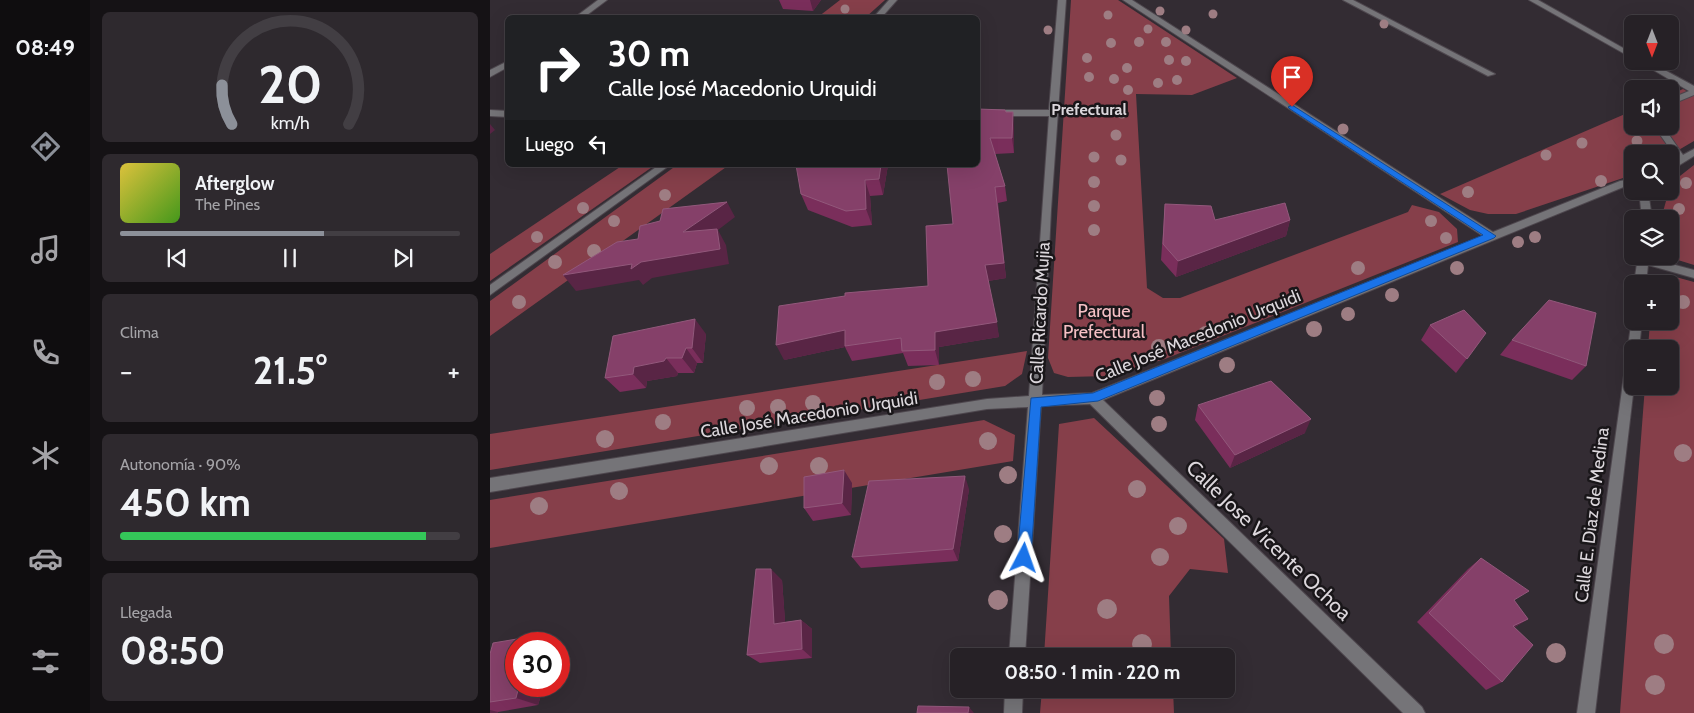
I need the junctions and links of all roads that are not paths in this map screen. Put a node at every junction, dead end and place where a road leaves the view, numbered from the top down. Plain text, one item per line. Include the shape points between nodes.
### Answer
1 (603, 0) edge
2 (893, 0) edge
3 (1062, 0) edge
4 (1127, 0) edge
5 (1347, 0) edge
6 (1533, 0) edge
7 (580, 15) edge
8 (879, 15) edge
9 (1624, 51) edge
10 (505, 65) edge
11 (1658, 70) edge
12 (490, 74) edge
13 (1491, 74) dead end
14 (1694, 91) edge
15 (1679, 98) edge
16 (980, 113) edge
17 (1054, 113) junction
18 (490, 114) edge
19 (505, 114) edge
20 (1664, 135) edge
21 (1694, 152) edge
22 (1682, 160) junction
23 (1679, 162) edge
24 (661, 167) edge
25 (1624, 189) edge
26 (1491, 236) junction
27 (1665, 265) edge
28 (1694, 274) edge
29 (490, 291) edge
30 (1635, 330) edge
31 (1094, 398) junction
32 (1035, 402) junction
33 (490, 485) edge
34 (1018, 648) edge
35 (1014, 698) edge
36 (1013, 713) edge
37 (1416, 713) edge
38 (1586, 713) edge

1 - 7 street
2 - 8 street
3 - 17 street, Calle Ricardo Mujia
4 - 26 street
5 - 13 street
6 - 9 street
10 - 12 street
11 - 14 street
14 - 15 street
16 - 17 street
17 - 32 street, Calle Ricardo Mujia
18 - 19 street
20 - 22 street
21 - 22 street
22 - 23 street
24 - 29 street
25 - 26 street, Calle José Macedonio Urquidi
26 - 31 street, Calle José Macedonio Urquidi
27 - 28 street
30 - 38 street, Calle E. Diaz de Medina
31 - 32 street, Calle José Macedonio Urquidi
31 - 37 street, Calle Jose Vicente Ochoa
32 - 33 street, Calle José Macedonio Urquidi via 987,404
32 - 34 street, Calle Ricardo Mujia
35 - 36 street

